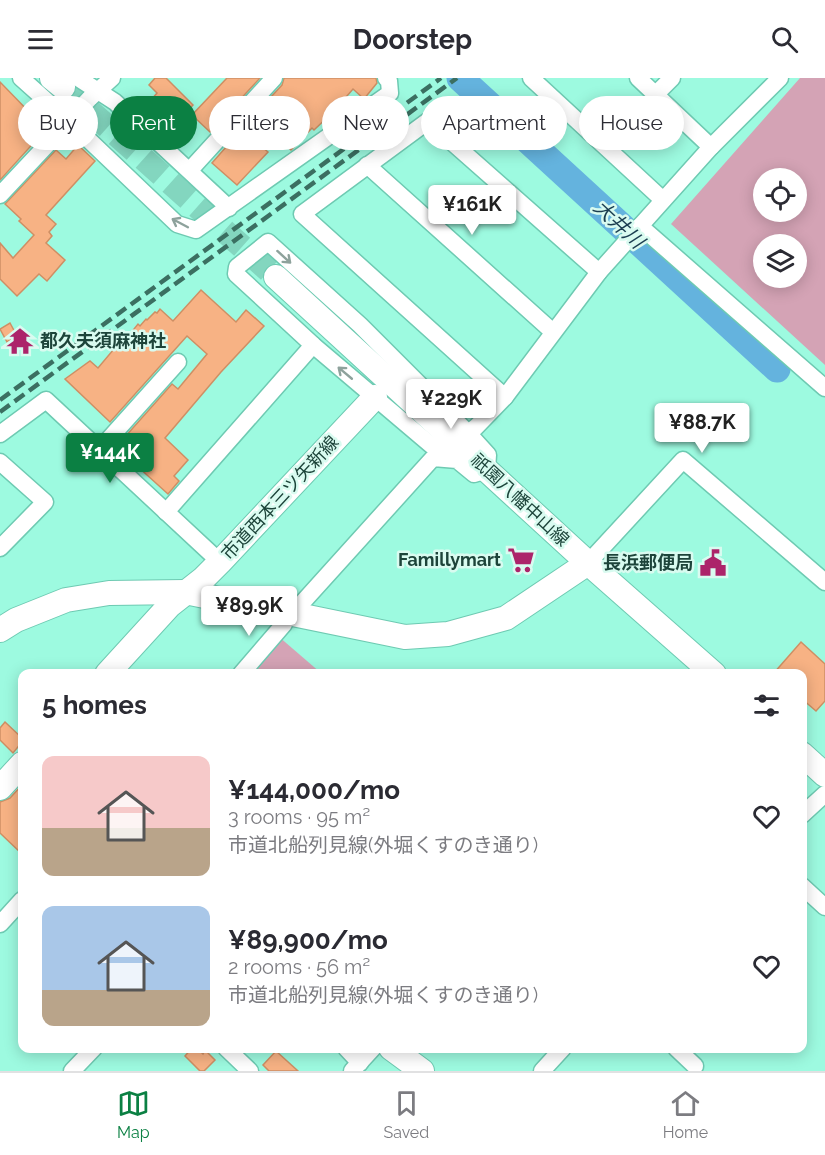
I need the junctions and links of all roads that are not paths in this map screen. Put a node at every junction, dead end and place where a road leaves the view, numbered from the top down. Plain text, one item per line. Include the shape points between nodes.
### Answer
1 (21, 78) edge
2 (112, 78) edge
3 (274, 78) edge
4 (386, 78) edge
5 (531, 78) edge
6 (638, 78) edge
7 (672, 78) edge
8 (780, 78) edge
9 (64, 81) edge
10 (655, 95) junction
11 (63, 96) tunnel mouth
12 (76, 96) tunnel mouth
13 (93, 96) edge
14 (98, 104) edge
15 (98, 123) edge
16 (711, 147) junction
17 (42, 150) edge
18 (367, 165) junction
19 (190, 170) junction
20 (0, 195) edge
21 (663, 200) junction
22 (229, 208) junction
23 (634, 232) junction
24 (599, 272) junction
25 (276, 277) tunnel mouth
26 (553, 332) junction
27 (313, 345) junction
28 (178, 362) dead end
29 (825, 388) edge
30 (375, 397) junction
31 (505, 397) junction
32 (468, 433) junction
33 (0, 434) edge
34 (99, 450) junction
35 (458, 460) junction
36 (0, 462) edge
37 (488, 470) junction
38 (166, 512) junction
39 (0, 548) edge
40 (220, 562) junction
41 (588, 563) junction
42 (825, 582) edge
43 (185, 592) junction
44 (288, 618) junction
45 (0, 630) edge
46 (112, 669) edge
47 (245, 669) edge
48 (708, 669) edge
49 (807, 759) edge
50 (18, 768) edge
51 (825, 775) edge
52 (0, 788) edge
53 (825, 794) edge
54 (807, 810) edge
55 (807, 891) edge
56 (18, 904) edge
57 (825, 907) edge
58 (0, 924) edge
59 (89, 1053) edge
60 (231, 1053) edge
61 (349, 1053) edge
62 (369, 1053) edge
63 (398, 1053) edge
64 (558, 1053) edge
65 (681, 1053) edge
66 (695, 1066) dead end
67 (356, 1067) edge
68 (72, 1071) edge
69 (250, 1071) edge
70 (422, 1071) edge
71 (542, 1071) edge

1 - 11 street
2 - 13 street
3 - 19 street
4 - 22 street via 390,93
5 - 21 street
6 - 10 street
7 - 10 street
8 - 16 street
9 - 12 street
10 - 16 street
14 - 19 street via 115,102
22 -> 15 street via 196,230 177,224
16 - 21 street
17 - 20 street
18 - 24 street via 428,121
18 - 26 street
18 - 31 street via 302,214
19 - 22 street
21 - 23 street
23 - 24 street
23 - 29 street
24 - 26 street
25 - 37 street, 祇園八幡中山線
26 - 31 street
30 -> 27 street
27 -> 32 street via 236,274 237,267 268,242 360,325
27 - 38 street
28 - 34 street
30 - 35 street via 431,445
30 - 40 street, 市道西本三ツ矢新線
31 - 32 street
32 - 37 street via 488,455
33 - 34 street via 46,400
34 - 38 street
35 - 37 street via 474,474
35 - 44 street via 433,458
36 - 39 street via 45,502
37 - 41 street, 祇園八幡中山線
38 - 40 street
40 - 43 street, 市道西本三ツ矢新線
41 - 42 street via 683,460
41 - 44 street via 506,618 448,634 405,637
41 - 48 street, 祇園八幡中山線
43 - 44 street
43 - 45 street via 109,593 66,600
43 - 46 street, 市道西本三ツ矢新線
44 - 47 street
49 - 51 street
50 - 52 street
53 - 54 street
55 - 57 street
56 - 58 street
59 - 68 street
60 - 69 street
61 - 67 street
62 - 67 street
63 - 70 street
64 - 71 street
65 - 66 street

